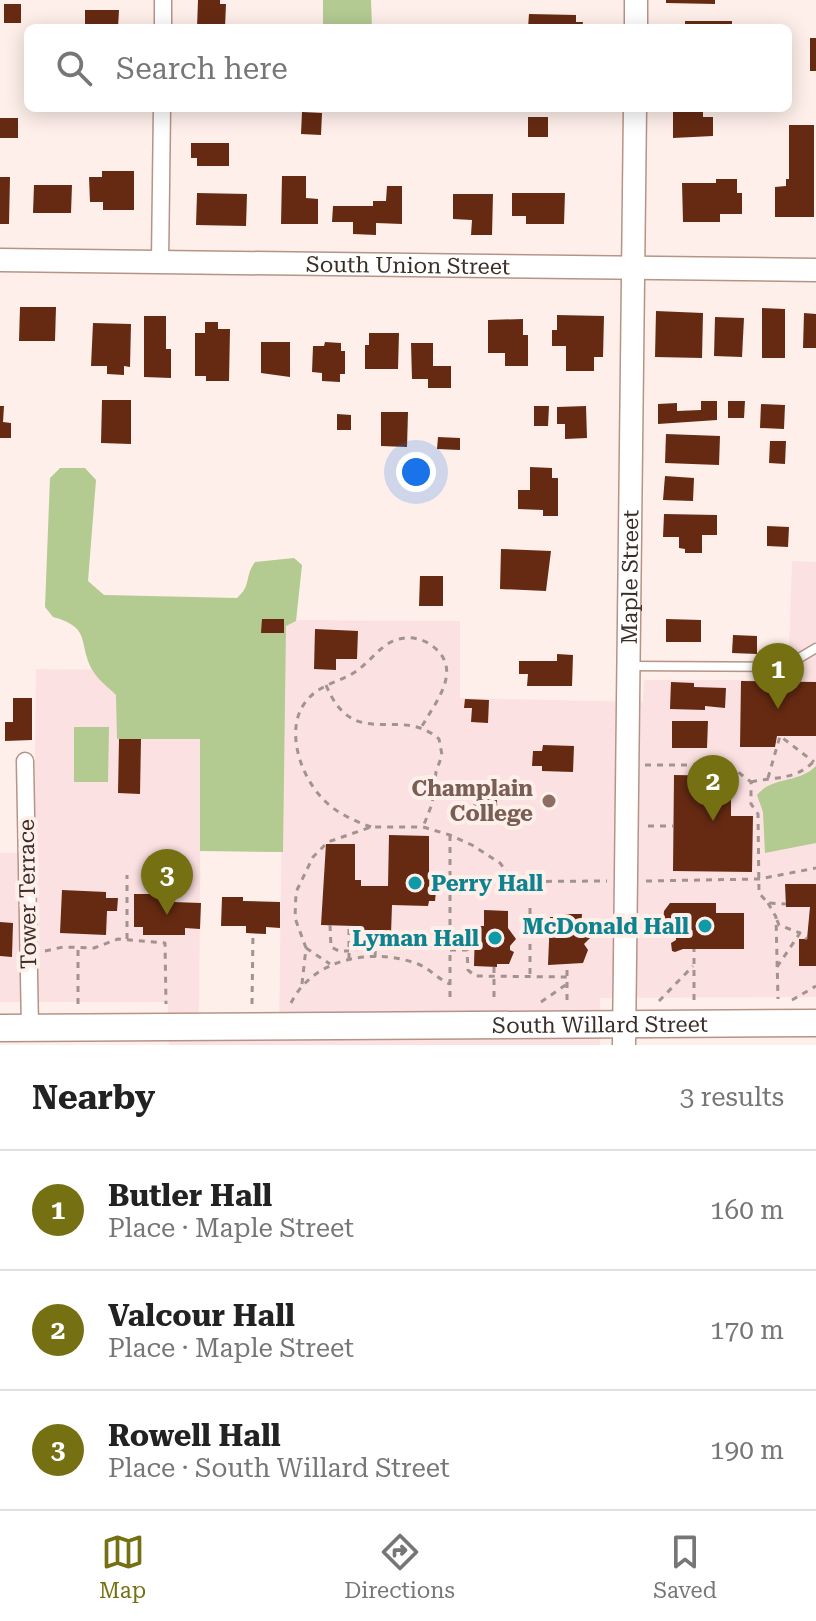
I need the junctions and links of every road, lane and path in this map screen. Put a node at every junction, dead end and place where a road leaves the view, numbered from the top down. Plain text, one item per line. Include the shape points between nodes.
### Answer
1 (163, 0) edge
2 (636, 0) edge
3 (163, 24) edge
4 (636, 24) edge
5 (162, 112) edge
6 (635, 112) edge
7 (0, 260) edge
8 (160, 262) junction
9 (633, 269) junction
10 (816, 270) edge
11 (816, 648) edge
12 (629, 666) junction
13 (326, 684) junction
14 (421, 728) junction
15 (815, 760) edge
16 (25, 761) dead end
17 (628, 765) junction
18 (768, 778) junction
19 (751, 782) junction
20 (648, 826) dead end
21 (673, 826) dead end
22 (371, 827) junction
23 (423, 827) junction
24 (450, 835) junction
25 (816, 868) edge
26 (127, 875) dead end
27 (759, 879) junction
28 (514, 881) junction
29 (618, 881) dead end
30 (639, 881) dead end
31 (450, 882) junction
32 (768, 903) junction
33 (786, 904) dead end
34 (530, 908) dead end
35 (776, 917) junction
36 (330, 925) dead end
37 (349, 926) dead end
38 (253, 933) dead end
39 (800, 933) junction
40 (376, 934) dead end
41 (127, 939) junction
42 (807, 939) dead end
43 (78, 947) junction
44 (306, 948) junction
45 (694, 949) dead end
46 (450, 950) junction
47 (39, 951) dead end
48 (349, 951) junction
49 (375, 957) junction
50 (349, 959) junction
51 (331, 964) junction
52 (694, 966) junction
53 (494, 967) dead end
54 (777, 967) junction
55 (567, 970) dead end
56 (494, 976) junction
57 (530, 976) junction
58 (567, 977) junction
59 (302, 984) junction
60 (450, 984) junction
61 (567, 984) junction
62 (816, 986) edge
63 (778, 999) dead end
64 (694, 1000) dead end
65 (792, 1000) dead end
66 (659, 1001) dead end
67 (494, 1002) dead end
68 (541, 1002) dead end
69 (567, 1002) dead end
70 (78, 1004) dead end
71 (166, 1004) dead end
72 (252, 1004) dead end
73 (290, 1004) dead end
74 (451, 1015) dead end
75 (816, 1023) edge
76 (0, 1028) edge
77 (30, 1028) junction
78 (624, 1035) edge

1 - 3 street
2 - 4 street
5 - 8 street
6 - 9 street, Maple Street
7 - 8 street, South Union Street
8 - 9 street, South Union Street
9 - 10 street, South Union Street
9 - 12 street, Maple Street
11 - 12 lane via 784,667
12 - 17 street, Maple Street
13 - 14 path via 337,708 354,721
13 - 14 path via 349,676 386,644 419,639 436,649 446,668 443,694
13 - 22 path via 297,716 300,761 323,799
14 - 23 path via 439,739 442,755
15 - 18 path via 806,770
15 - 18 path via 780,736
16 - 77 street, Tower Terrace
17 - 19 path via 729,765
17 - 78 street, Maple Street
18 - 19 path
19 - 27 path via 751,804 758,814
20 - 21 path
22 - 23 path
22 - 44 path via 328,842 313,857 294,905
23 - 24 path
24 - 28 path via 500,863
24 - 31 path
25 - 27 path
26 - 41 path
27 - 30 path
27 - 32 path via 759,893
28 - 29 path
28 - 31 path
31 - 46 path
32 - 33 path
32 - 35 path
34 - 57 path
35 - 39 path via 779,925
35 - 54 path
36 - 48 path via 331,947
37 - 48 path
38 - 72 path
39 - 42 path
39 - 54 path
40 - 49 path
41 - 43 path
41 - 71 path via 165,943
43 - 47 path
43 - 70 path
44 - 51 path
44 - 59 path
45 - 52 path
46 - 56 path via 467,950 471,974
46 - 60 path
48 - 50 path
49 - 50 path
49 - 60 path via 421,965
50 - 51 path
51 - 59 path
52 - 64 path
52 - 66 path
53 - 56 path
54 - 63 path
55 - 58 path
56 - 57 path
56 - 67 path
57 - 58 path
58 - 61 path
59 - 73 path
60 - 74 path
61 - 68 path
61 - 69 path
62 - 65 path
75 - 78 main road, South Willard Street
76 - 77 main road, South Willard Street
77 - 78 main road, South Willard Street

